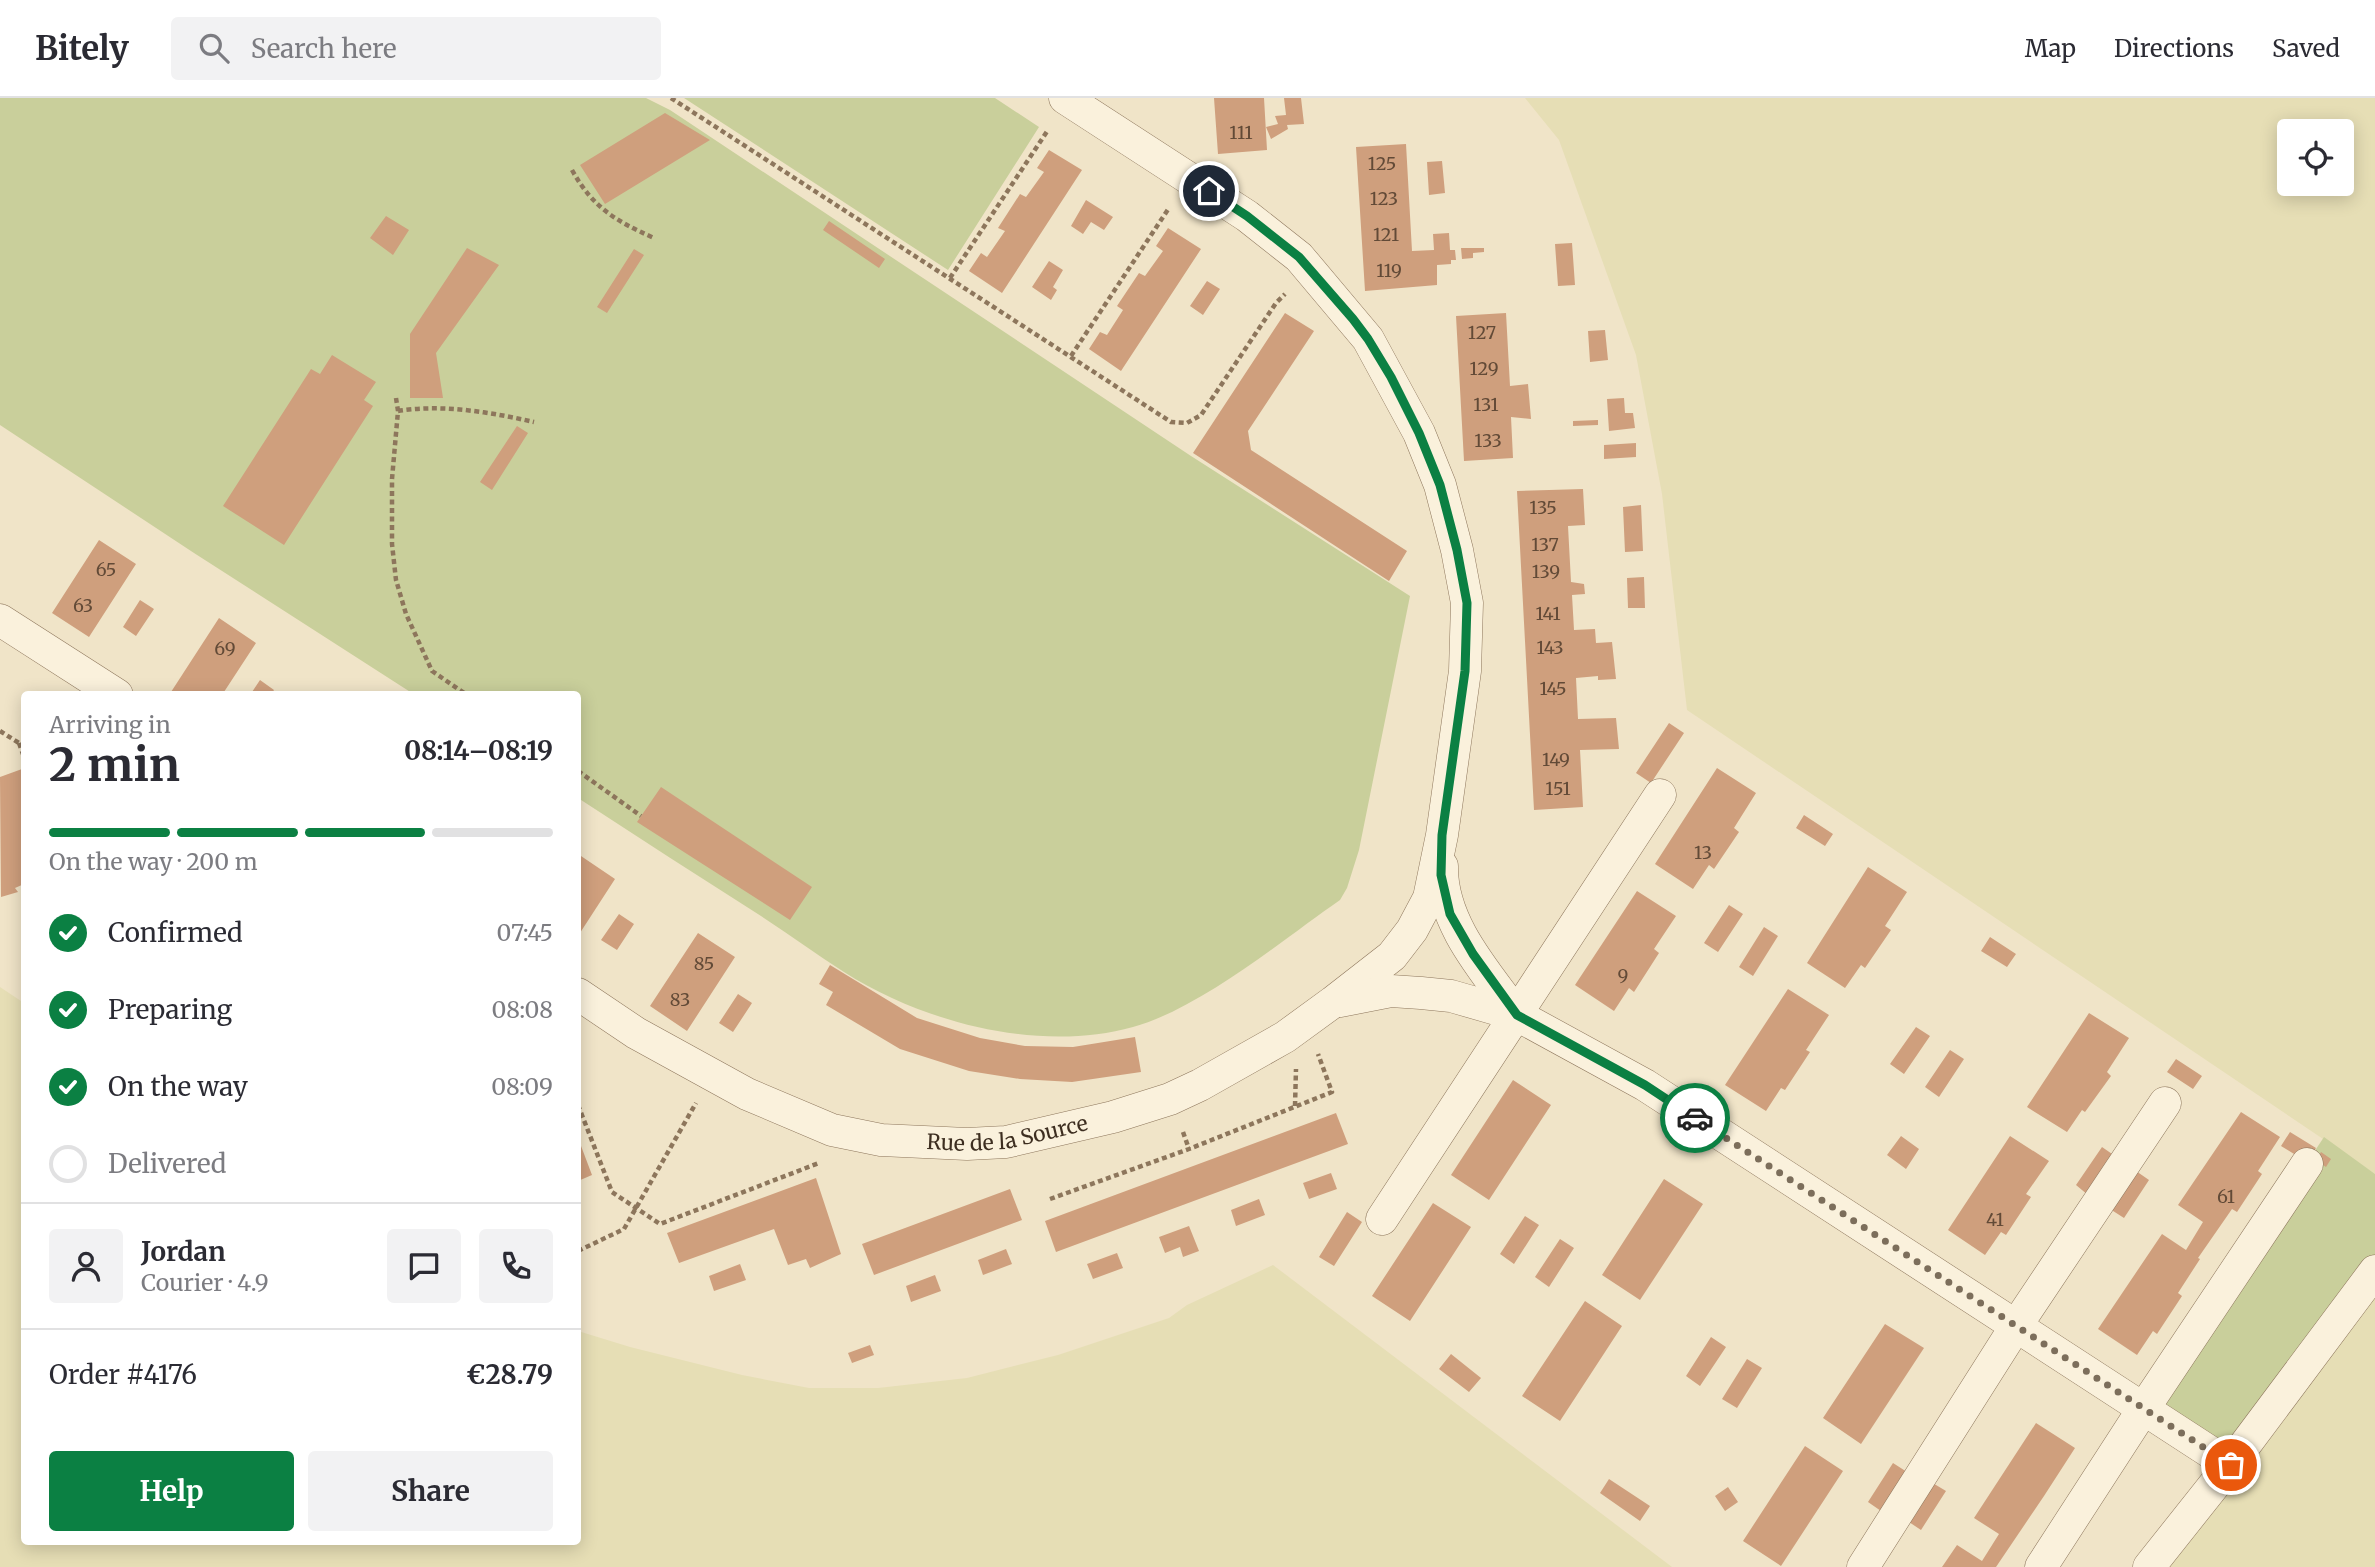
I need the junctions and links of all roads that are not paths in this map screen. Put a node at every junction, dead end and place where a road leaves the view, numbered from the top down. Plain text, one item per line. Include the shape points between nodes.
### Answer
1 (1066, 99) edge
2 (0, 620) edge
3 (111, 691) edge
4 (1660, 795) dead end
5 (1442, 835) junction
6 (581, 996) edge
7 (1333, 1002) junction
8 (1517, 1015) junction
9 (2165, 1103) dead end
10 (2307, 1164) dead end
11 (1382, 1219) dead end
12 (2375, 1270) edge
13 (2016, 1326) junction
14 (2144, 1408) junction
15 (2231, 1465) junction
16 (1863, 1567) edge
17 (2041, 1567) edge
18 (2149, 1567) edge

1 - 5 street via 1247,216 1299,257 1368,339 1391,377 1440,485 1467,603 1465,671
2 - 3 street
4 - 8 street
5 - 7 street, Rue de la Source via 1429,898 1412,930 1392,956
5 - 8 street via 1441,875 1450,914
6 - 7 street, Rue de la Source via 636,1033 747,1094 832,1130 881,1140 967,1144 1006,1142 1170,1099 1285,1037
7 - 8 street via 1391,991 1451,996
8 - 11 street
8 - 13 street via 1645,1085
9 - 13 street
10 - 14 street
12 - 15 street
13 - 14 street
13 - 16 street
14 - 15 street
14 - 17 street
15 - 18 street

